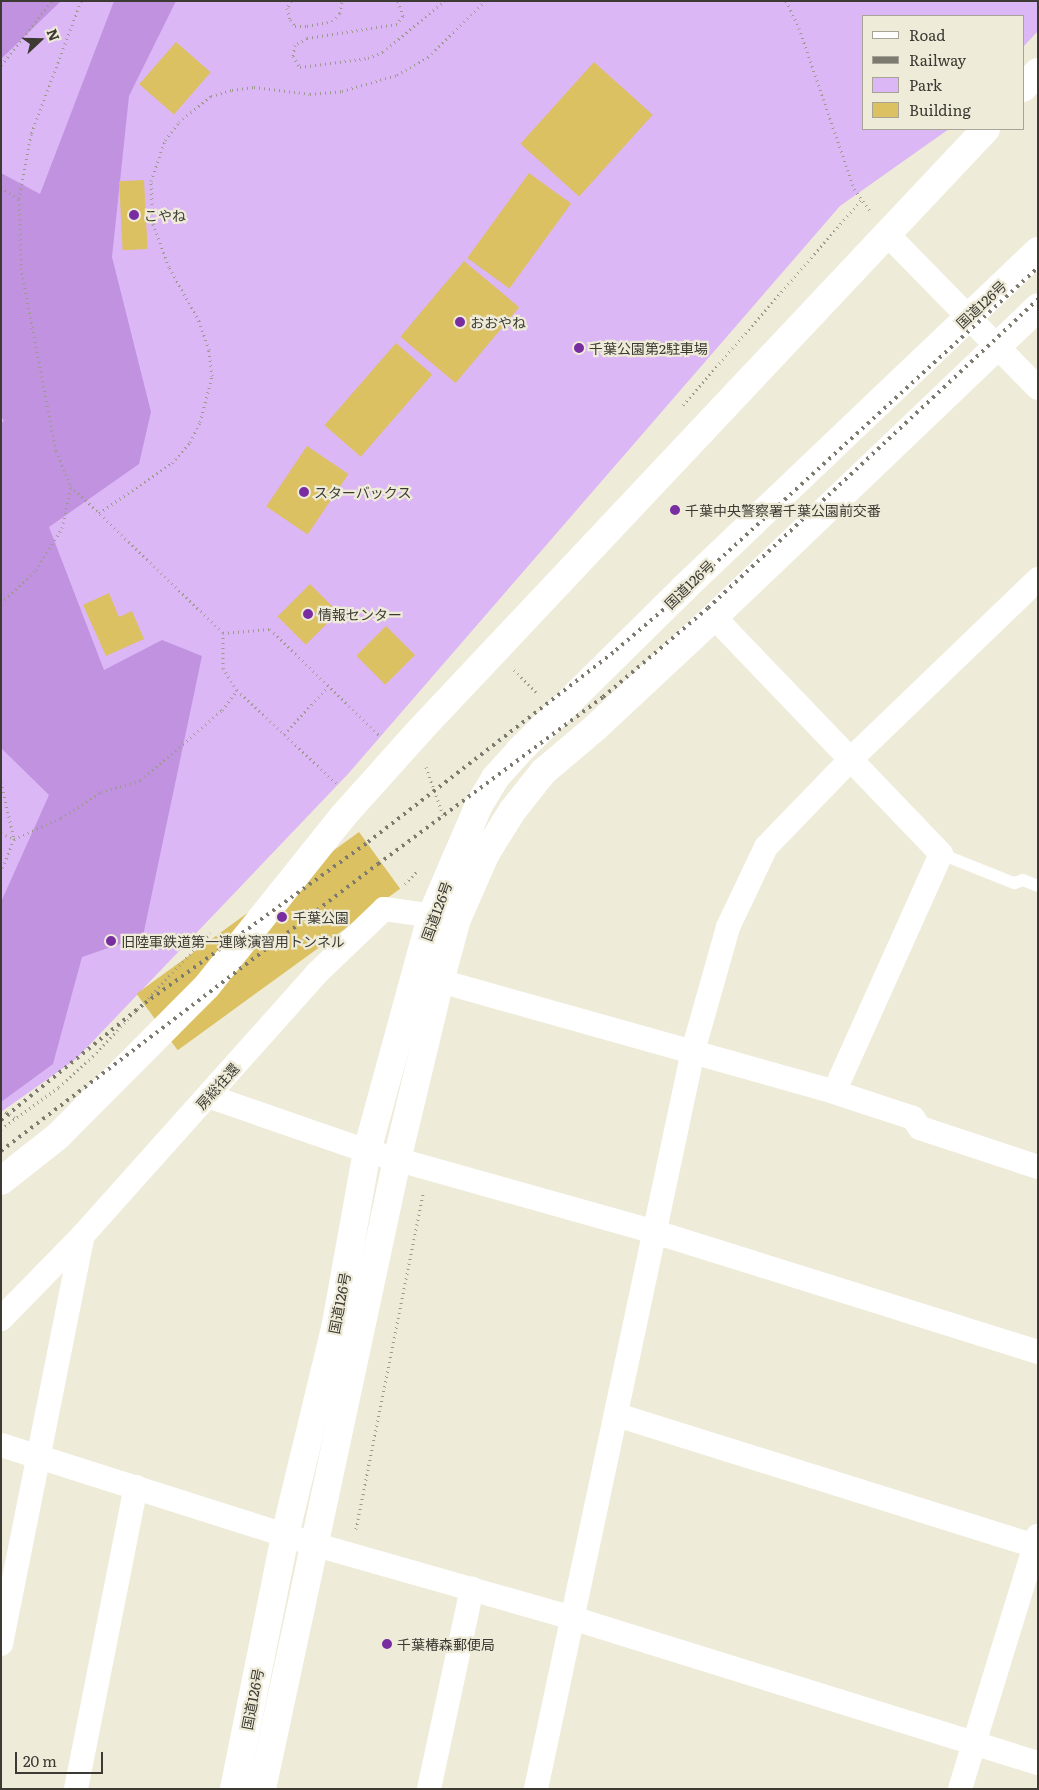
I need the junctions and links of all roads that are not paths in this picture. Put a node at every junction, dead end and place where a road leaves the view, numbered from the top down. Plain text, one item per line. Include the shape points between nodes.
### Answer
1 (1038, 72) edge
2 (1024, 87) edge
3 (985, 130) edge
4 (888, 235) junction
5 (1038, 251) edge
6 (1038, 308) edge
7 (969, 315) junction
8 (997, 345) junction
9 (1038, 388) edge
10 (1038, 579) edge
11 (714, 617) junction
12 (850, 760) junction
13 (941, 854) junction
14 (1037, 883) edge
15 (445, 917) junction
16 (440, 981) junction
17 (693, 1050) junction
18 (834, 1092) junction
19 (208, 1096) junction
20 (367, 1152) junction
21 (397, 1160) junction
22 (1038, 1166) edge
23 (1, 1181) edge
24 (654, 1232) junction
25 (83, 1235) junction
26 (1, 1319) edge
27 (1038, 1352) edge
28 (616, 1415) junction
29 (1, 1445) edge
30 (41, 1456) junction
31 (136, 1487) junction
32 (285, 1535) junction
33 (1037, 1543) edge
34 (313, 1544) junction
35 (472, 1589) junction
36 (572, 1618) junction
37 (1, 1644) edge
38 (975, 1743) junction
39 (1038, 1763) edge
40 (76, 1789) edge
41 (234, 1789) edge
42 (262, 1789) edge
43 (429, 1789) edge
44 (536, 1789) edge
45 (960, 1789) edge

1 - 2 main road
3 - 4 main road
4 - 7 street
4 - 23 main road via 343,816 207,986 58,1136
5 - 7 main road, 国道126号
6 - 8 main road, 国道126号
7 - 8 street
7 - 15 main road, 国道126号 via 519,751 495,778 479,805
8 - 9 street
8 - 11 main road, 国道126号
10 - 12 street
11 - 12 street
11 - 15 main road, 国道126号 via 543,772 513,810
12 - 13 street
12 - 17 street via 766,847 728,927
13 - 14 lane via 1014,884 1023,880
13 - 18 street
15 - 16 main road, 国道126号
15 - 19 street, 房総往還 via 384,909 316,974
15 - 20 main road, 国道126号
16 - 17 street
16 - 21 main road, 国道126号
17 - 18 street
17 - 24 street
18 - 22 street via 913,1118 920,1128
19 - 20 street
19 - 25 street, 房総往還
20 - 21 street
20 - 32 main road, 国道126号 via 335,1329
21 - 24 street
21 - 34 main road, 国道126号
24 - 27 street
24 - 28 street
25 - 26 street, 房総往還
25 - 30 street
28 - 33 street
28 - 36 street
29 - 30 street
30 - 31 street
30 - 37 street
31 - 32 street
31 - 40 street
32 - 34 street
32 - 41 main road, 国道126号
33 - 38 street
34 - 35 street
34 - 42 main road, 国道126号
35 - 36 street
35 - 43 street
36 - 38 street
36 - 44 street
38 - 39 street
38 - 45 street

